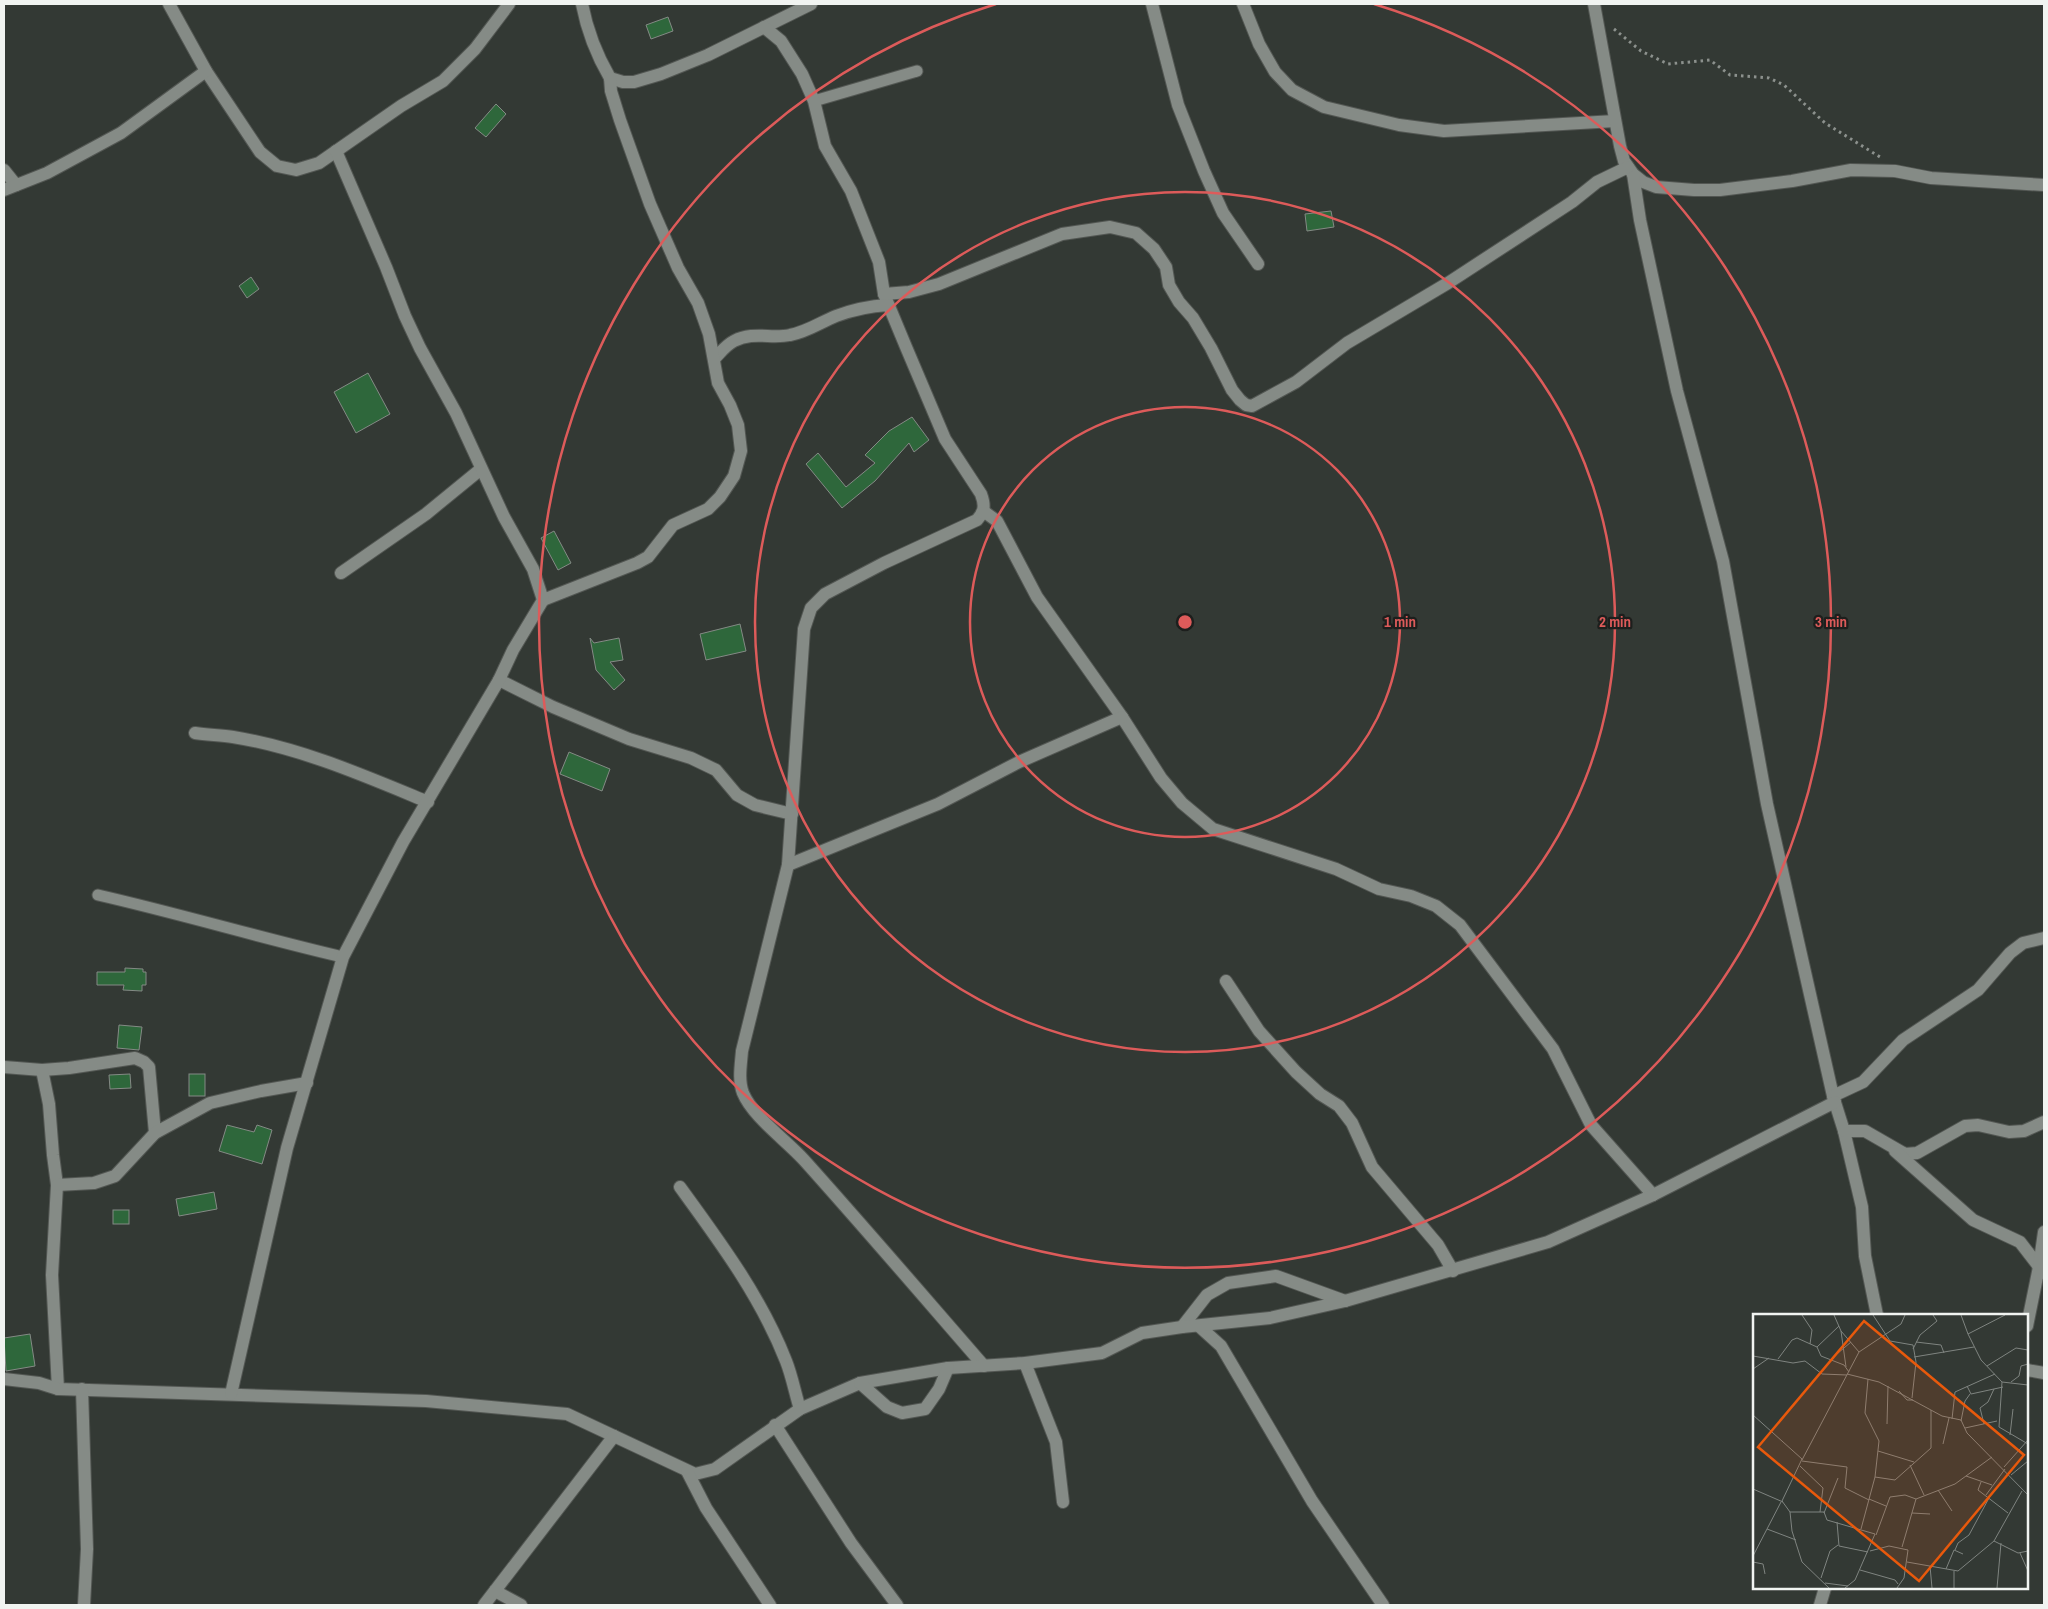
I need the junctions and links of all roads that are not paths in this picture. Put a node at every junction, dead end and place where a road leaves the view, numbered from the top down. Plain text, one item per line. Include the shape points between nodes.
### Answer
1 (169, 4) edge
2 (509, 4) edge
3 (582, 4) edge
4 (811, 4) edge
5 (1152, 4) edge
6 (1243, 4) edge
7 (1594, 4) edge
8 (764, 27) junction
9 (206, 71) junction
10 (916, 71) dead end
11 (610, 78) junction
12 (814, 101) junction
13 (1615, 121) junction
14 (336, 151) junction
15 (4, 170) edge
16 (1630, 170) junction
17 (16, 185) junction
18 (2044, 185) edge
19 (4, 190) edge
20 (1258, 264) dead end
21 (886, 300) junction
22 (714, 359) junction
23 (481, 469) junction
24 (983, 513) junction
25 (341, 573) dead end
26 (543, 600) junction
27 (499, 680) junction
28 (1122, 717) junction
29 (195, 734) dead end
30 (428, 802) junction
31 (792, 814) junction
32 (788, 865) junction
33 (98, 895) dead end
34 (2044, 938) edge
35 (344, 957) junction
36 (1226, 981) dead end
37 (4, 1067) edge
38 (42, 1070) junction
39 (307, 1083) junction
40 (1834, 1099) junction
41 (2044, 1122) edge
42 (1844, 1131) junction
43 (154, 1133) junction
44 (1890, 1147) junction
45 (57, 1185) junction
46 (680, 1187) dead end
47 (1653, 1195) junction
48 (2044, 1232) edge
49 (2042, 1270) edge
50 (1453, 1271) junction
51 (1344, 1301) junction
52 (1877, 1314) edge
53 (2028, 1322) edge
54 (1182, 1327) junction
55 (1200, 1327) junction
56 (1025, 1363) junction
57 (984, 1366) junction
58 (948, 1368) junction
59 (2028, 1370) edge
60 (2044, 1373) edge
61 (4, 1379) edge
62 (860, 1383) junction
63 (58, 1389) junction
64 (82, 1389) junction
65 (231, 1394) junction
66 (800, 1409) junction
67 (775, 1425) junction
68 (614, 1436) junction
69 (687, 1470) junction
70 (1064, 1502) dead end
71 (1825, 1589) edge
72 (495, 1591) junction
73 (84, 1605) edge
74 (484, 1605) edge
75 (521, 1605) edge
76 (770, 1605) edge
77 (897, 1605) edge
78 (1383, 1605) edge
79 (1820, 1605) edge

1 - 9 street
2 - 14 street via 475,49 443,81
3 - 11 street via 589,34
4 - 8 street
5 - 20 street via 1178,104 1204,171 1222,213
6 - 13 street via 1259,44 1275,72 1292,90 1324,107 1399,125 1444,131
7 - 13 street
8 - 11 street via 661,74 634,82
8 - 12 street via 781,41 792,56
9 - 14 street via 260,152 277,166 296,170 319,163
9 - 17 street via 121,134 47,173
10 - 12 lane
11 - 22 street via 620,120 650,204 678,268 698,303
12 - 21 street via 825,146 851,191 879,262
13 - 16 street via 1620,146
14 - 23 street via 405,316 456,413
15 - 17 street
16 - 18 street via 1656,187 1694,190 1792,181 1852,170
16 - 21 street via 1598,182 1448,283 1347,342 1296,382 1252,406 1246,405 1232,390 1202,333 1169,285 1166,267 1154,249 1136,234 1110,226 1062,234 939,284
16 - 40 street via 1677,391 1723,561 1767,804
17 - 19 street
21 - 22 street via 837,316 803,332 776,337 759,334 734,341
21 - 24 street via 945,439 981,494 985,504
22 - 26 street via 718,383 738,425 741,451 734,476 720,497 708,509 673,525 648,557
23 - 25 street via 426,514
23 - 26 street via 533,569
24 - 28 street via 998,521 1037,597
24 - 31 street via 977,520 842,584 811,608 804,629
26 - 27 street
27 - 30 street
27 - 31 street via 629,739 692,758 716,770 738,795 755,806
28 - 32 street via 1019,762 938,804
28 - 47 street via 1161,778 1182,803 1212,829 1336,869 1379,888 1412,896 1436,906 1460,925 1554,1049 1591,1125
29 - 30 street via 234,737 296,753 352,771
30 - 35 street via 403,842
31 - 32 street
32 - 57 street via 742,1051 740,1075 743,1093 756,1112 799,1154
33 - 35 lane
34 - 40 street via 2024,943 2010,953 1978,990 1903,1040 1863,1082
35 - 39 street
36 - 50 street via 1260,1031 1296,1072 1339,1106 1352,1123 1372,1167 1438,1245
37 - 38 street
38 - 43 street via 135,1058 144,1062 149,1067
38 - 45 street via 49,1104
39 - 43 street via 210,1103
39 - 65 street via 287,1148
40 - 42 street
40 - 47 street
41 - 44 street via 2024,1131 2010,1132 1978,1125 1965,1126 1917,1154 1905,1154
42 - 44 street via 1865,1131
42 - 52 street via 1862,1207 1865,1256
43 - 45 street via 115,1176 94,1183
44 - 49 street via 1974,1220 2020,1242
45 - 63 street via 52,1275
46 - 66 street via 731,1256 763,1311 786,1361
47 - 50 street via 1548,1242
48 - 49 street
49 - 53 street
50 - 51 street
51 - 54 street via 1276,1276 1228,1283 1207,1295
51 - 55 street via 1270,1318
54 - 55 street
54 - 56 street via 1142,1333 1102,1353
55 - 78 street via 1221,1346 1312,1501
56 - 57 street
56 - 70 street via 1056,1442
57 - 58 street
58 - 62 street
58 - 62 street via 925,1409 917,1411 902,1413 887,1407
59 - 60 street
61 - 63 street
62 - 66 street
63 - 64 street
64 - 65 street
64 - 73 street via 87,1549
65 - 68 street via 426,1401 567,1414
66 - 67 street
67 - 69 street via 715,1469 695,1474
67 - 77 street via 851,1543
68 - 69 street
68 - 72 street
69 - 76 street via 706,1508
71 - 79 street
72 - 74 street
72 - 75 street

